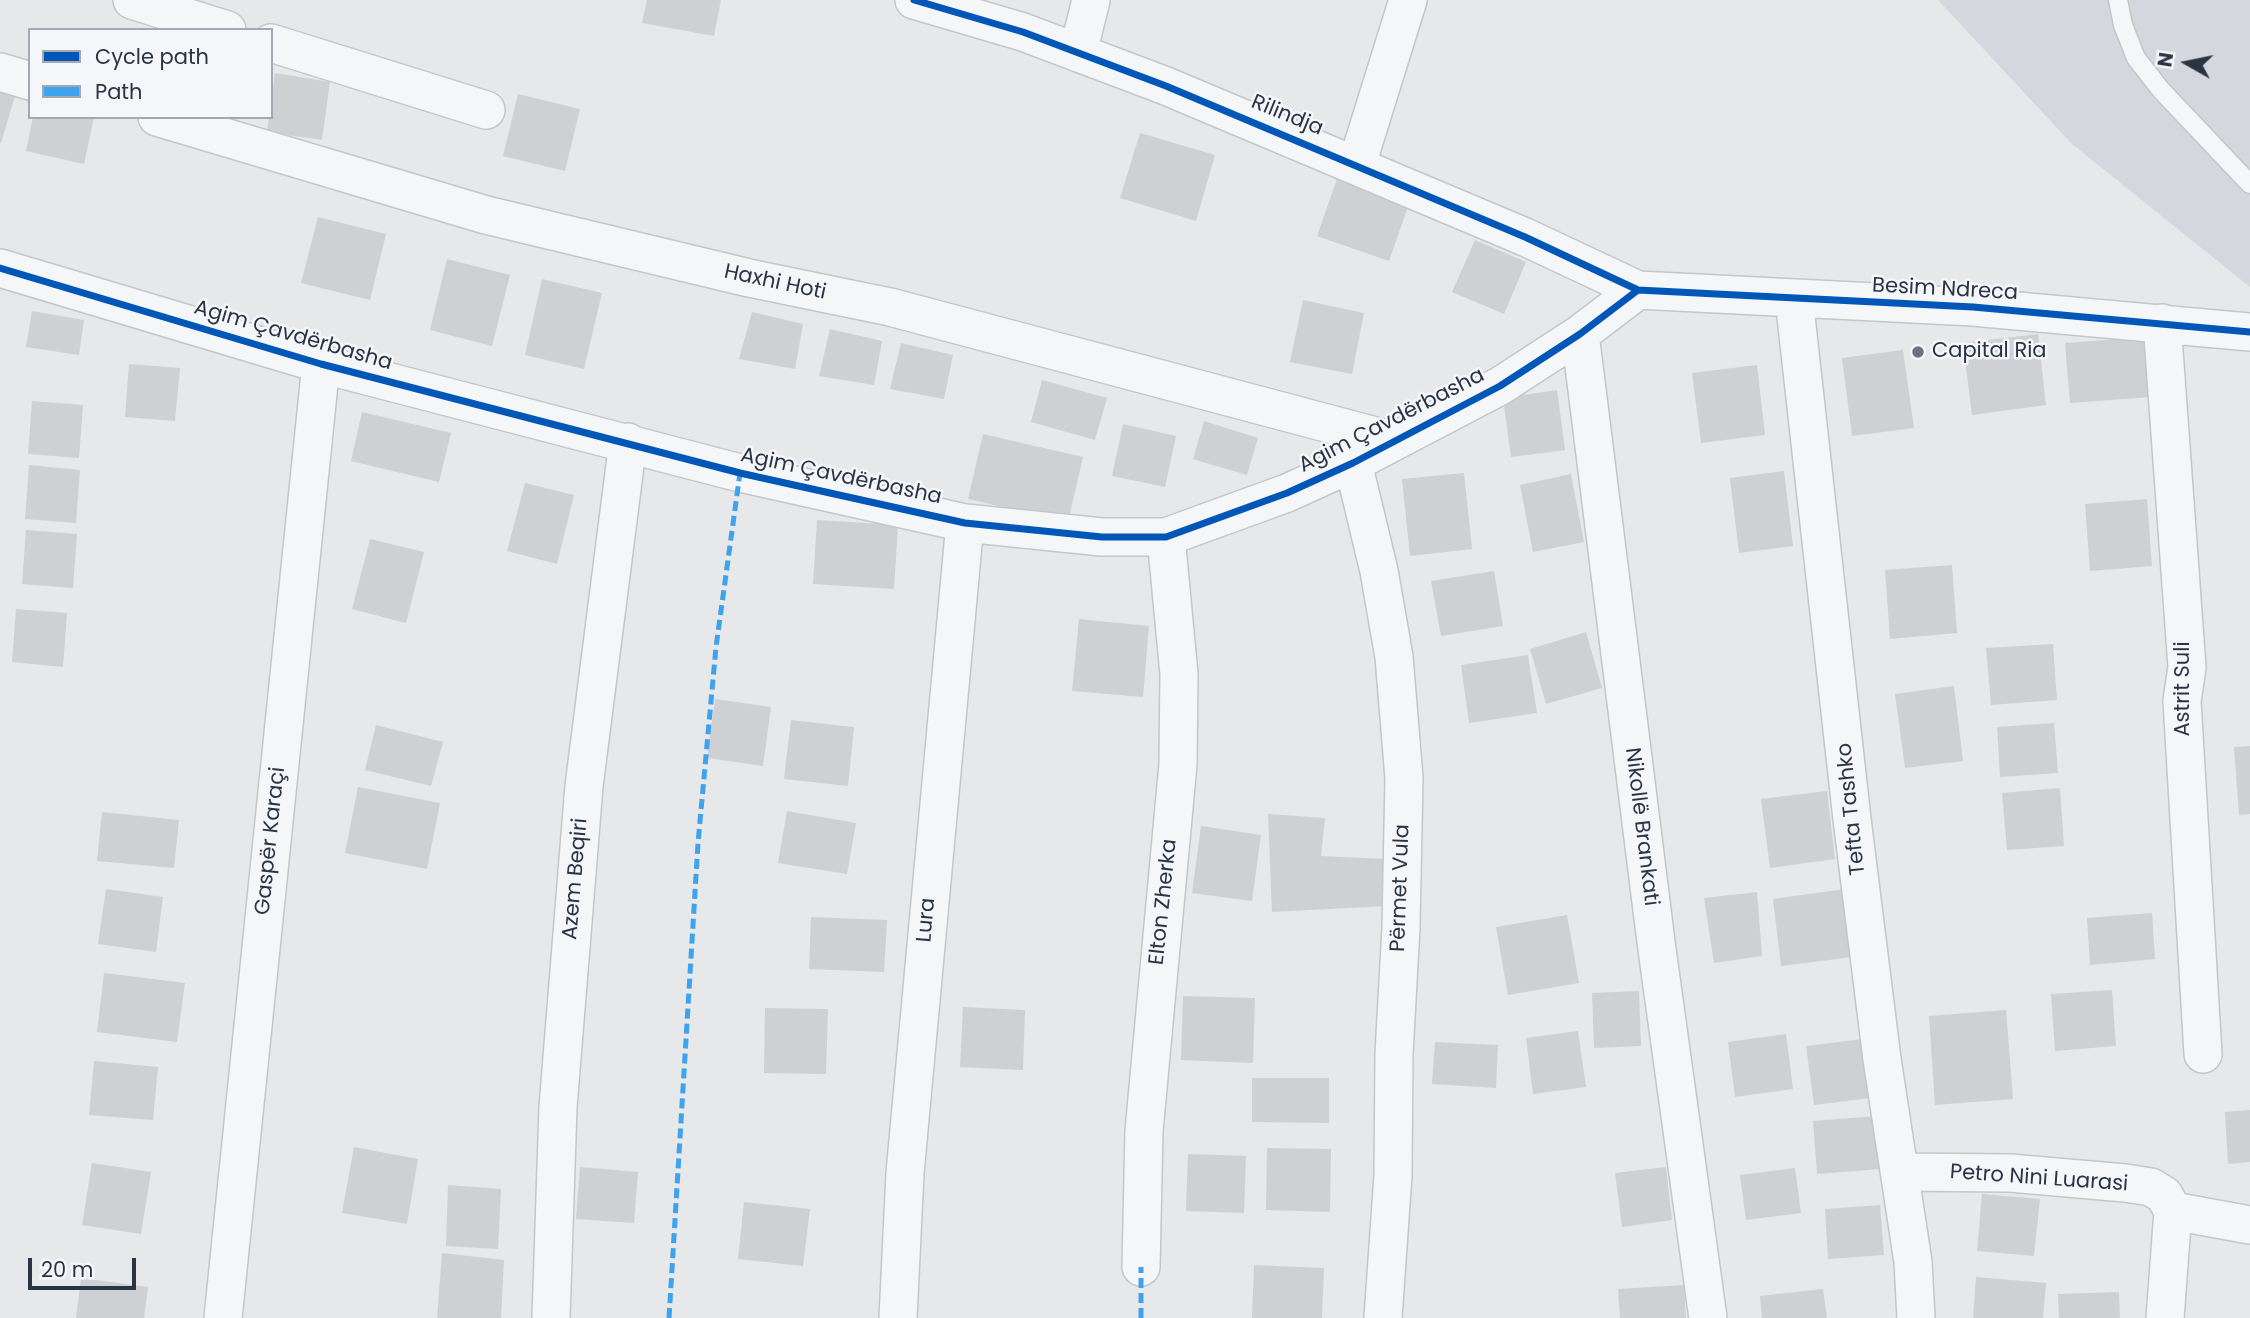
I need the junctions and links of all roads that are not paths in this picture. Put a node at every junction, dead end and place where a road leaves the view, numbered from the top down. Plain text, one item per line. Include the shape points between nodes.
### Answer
1 (132, 0) edge
2 (914, 0) edge
3 (1091, 0) edge
4 (1408, 0) edge
5 (2118, 0) edge
6 (183, 23) edge
7 (215, 28) edge
8 (273, 44) edge
9 (1078, 52) junction
10 (0, 72) edge
11 (28, 80) edge
12 (486, 110) dead end
13 (164, 119) edge
14 (1357, 164) junction
15 (2250, 184) edge
16 (0, 268) edge
17 (1638, 290) junction
18 (1794, 299) junction
19 (2162, 323) junction
20 (2250, 332) edge
21 (1580, 334) junction
22 (321, 364) junction
23 (1394, 441) junction
24 (628, 442) junction
25 (1353, 463) junction
26 (965, 523) junction
27 (1166, 537) junction
28 (2203, 1054) dead end
29 (1900, 1172) junction
30 (2173, 1211) junction
31 (2250, 1225) edge
32 (1142, 1267) dead end
33 (223, 1318) edge
34 (551, 1318) edge
35 (898, 1318) edge
36 (1383, 1318) edge
37 (1708, 1318) edge
38 (1916, 1318) edge
39 (2165, 1318) edge

1 - 6 street
2 - 9 street, Rilindja
3 - 9 street
4 - 14 street
5 - 15 lane via 2136,58
6 - 7 street
8 - 12 street
9 - 14 street, Rilindja
10 - 11 street
13 - 23 street, Haxhi Hoti via 486,215 890,307
14 - 17 street, Rilindja
16 - 22 street, Agim Çavdërbasha
17 - 18 street, Besim Ndreca
17 - 21 street, Agim Çavdërbasha
18 - 19 street, Besim Ndreca via 1973,307
18 - 29 street, Tefta Tashko via 1852,819
19 - 20 street, Besim Ndreca
19 - 28 street, Astrit Suli via 2187,667 2182,701
21 - 23 street, Agim Çavdërbasha via 1500,386
21 - 37 street, Nikollë Brankati
22 - 24 street, Agim Çavdërbasha
22 - 33 street, Gaspër Karaçi
23 - 25 street, Agim Çavdërbasha
24 - 26 street, Agim Çavdërbasha via 740,473
24 - 34 street, Azem Beqiri via 583,786 558,1107
25 - 27 street, Agim Çavdërbasha
25 - 36 street, Përmet Vula via 1394,657 1404,778 1393,1175
26 - 27 street, Agim Çavdërbasha via 1101,537
26 - 35 street, Lura via 905,1173
27 - 32 street, Elton Zherka via 1179,674 1178,764 1145,1118
29 - 30 street, Petro Nini Luarasi via 2010,1172 2125,1183 2151,1187 2164,1195
29 - 38 street, Tefta Tashko
30 - 31 street
30 - 39 street

